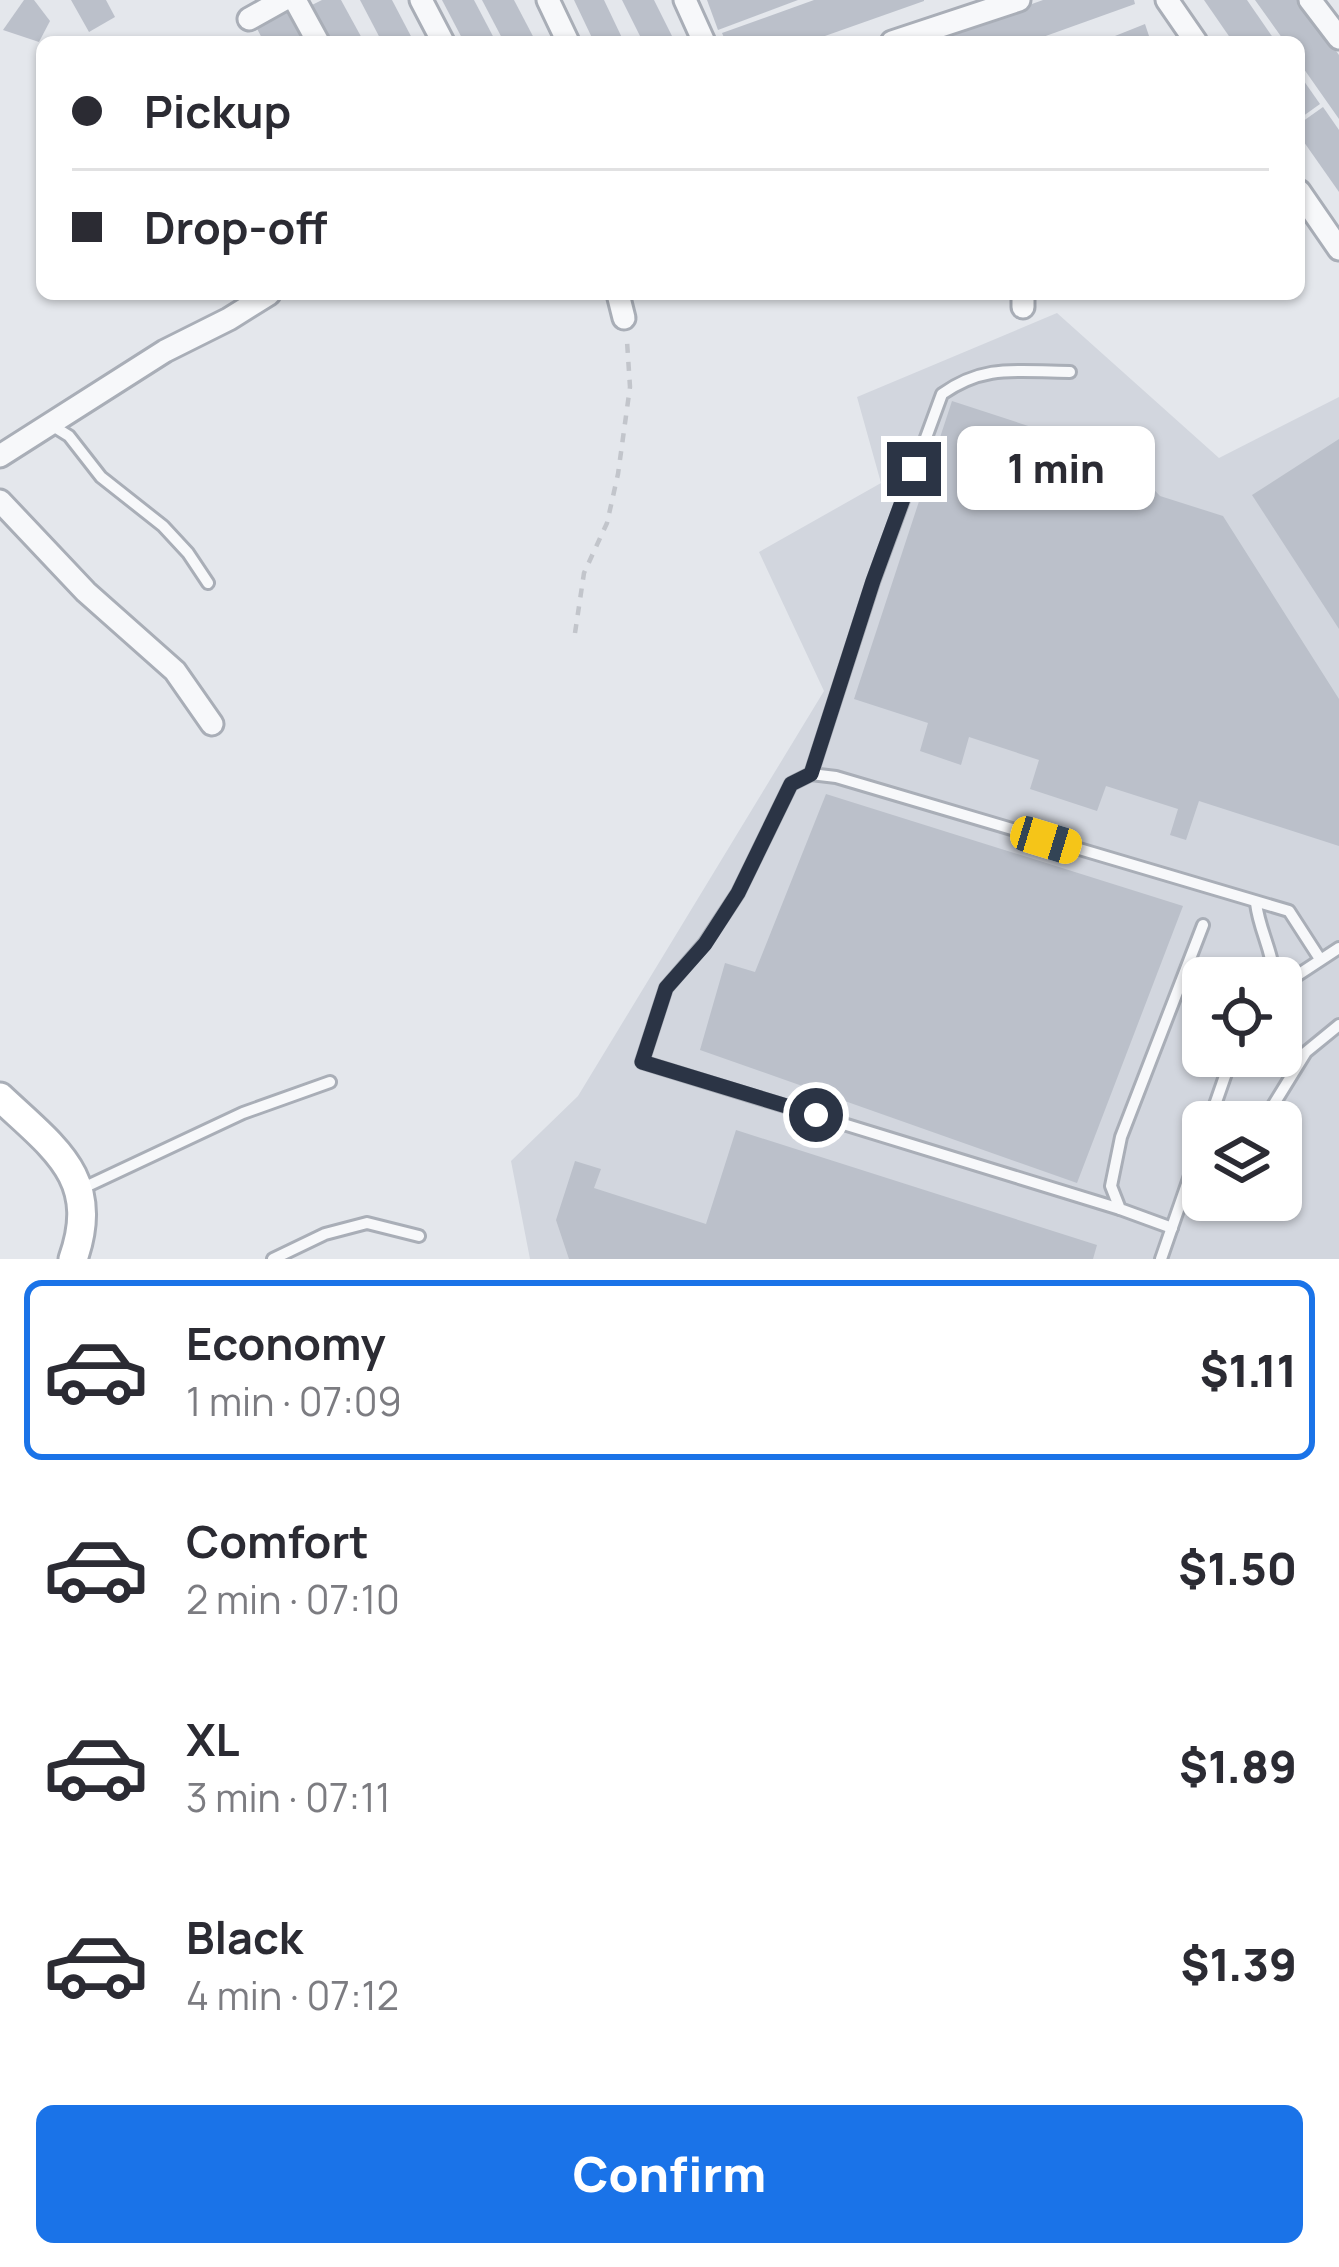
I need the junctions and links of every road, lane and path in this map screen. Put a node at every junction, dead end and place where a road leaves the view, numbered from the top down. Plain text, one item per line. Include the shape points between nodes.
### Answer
1 (283, 0) edge
2 (295, 0) edge
3 (421, 0) edge
4 (548, 0) edge
5 (686, 0) edge
6 (1019, 0) edge
7 (1167, 0) edge
8 (1310, 0) edge
9 (249, 19) dead end
10 (315, 36) edge
11 (440, 36) edge
12 (565, 36) edge
13 (701, 36) edge
14 (910, 36) edge
15 (1192, 36) edge
16 (1339, 38) edge
17 (1305, 200) edge
18 (1339, 249) edge
19 (260, 300) edge
20 (620, 300) edge
21 (624, 317) joint
22 (1070, 372) dead end
23 (52, 426) junction
24 (0, 457) edge
25 (0, 501) edge
26 (208, 583) dead end
27 (575, 633) dead end
28 (212, 724) dead end
29 (811, 774) junction
30 (1256, 903) junction
31 (1203, 925) dead end
32 (1339, 948) edge
33 (1273, 957) edge
34 (1320, 959) junction
35 (1302, 971) edge
36 (1339, 1025) edge
37 (331, 1082) dead end
38 (0, 1097) edge
39 (1276, 1101) edge
40 (81, 1189) junction
41 (1182, 1199) edge
42 (1120, 1209) junction
43 (1172, 1228) junction
44 (419, 1236) dead end
45 (73, 1259) edge
46 (273, 1259) edge
47 (1161, 1259) edge

1 - 9 street
2 - 10 street
3 - 11 street
4 - 12 street
5 - 13 street
6 - 14 street
7 - 15 street
8 - 16 street
17 - 18 street
19 - 23 street
20 - 21 street
21 - 27 path via 630,387 618,474 584,573
22 - 29 lane via 991,372 942,394
23 - 24 street
23 - 26 lane via 163,526
25 - 28 street via 175,671
29 - 30 lane
29 - 42 lane via 791,784 738,893 666,988 642,1062
30 - 33 lane
30 - 34 lane via 1289,911
31 - 42 lane via 1121,1137 1111,1186
32 - 34 lane
34 - 35 lane
36 - 39 lane via 1306,1052
37 - 40 lane via 243,1113
38 - 40 street via 67,1162
40 - 45 street via 83,1230
41 - 43 lane
42 - 43 lane
43 - 47 lane
44 - 46 lane via 367,1223

